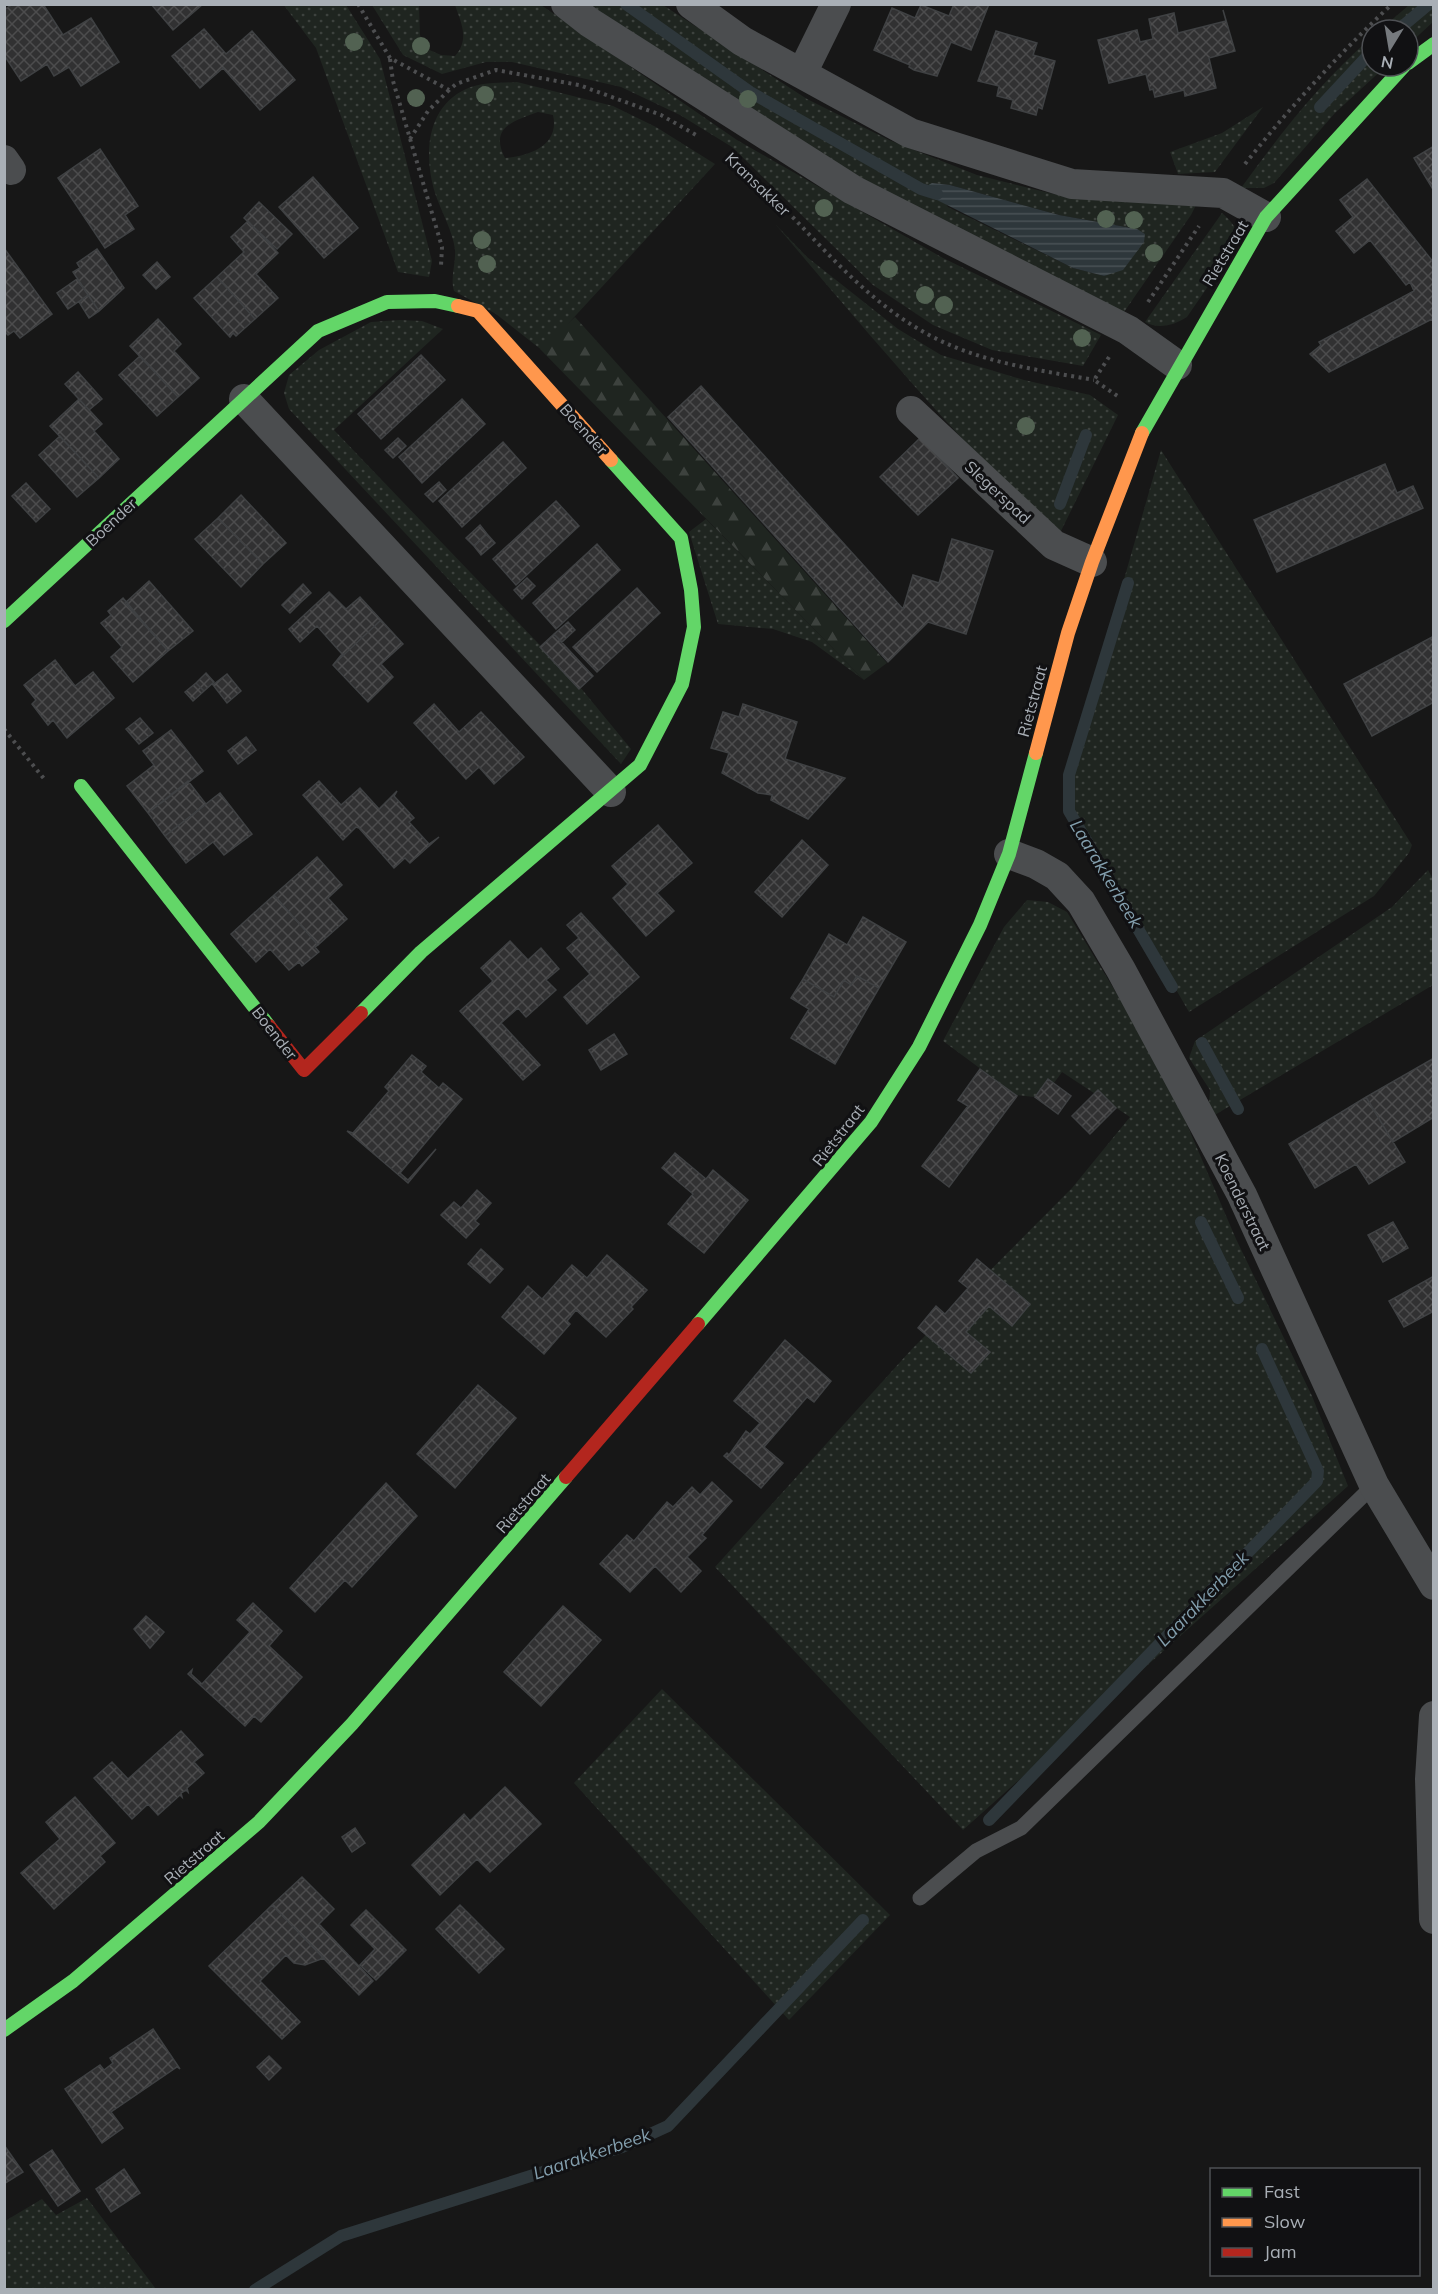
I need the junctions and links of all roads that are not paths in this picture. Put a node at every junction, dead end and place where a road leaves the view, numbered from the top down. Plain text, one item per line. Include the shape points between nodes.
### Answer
1 (566, 4) edge
2 (691, 4) edge
3 (836, 4) edge
4 (1434, 44) edge
5 (1420, 54) edge
6 (802, 74) junction
7 (1393, 78) edge
8 (1266, 217) junction
9 (1177, 365) junction
10 (244, 399) junction
11 (911, 411) dead end
12 (1092, 562) junction
13 (4, 621) edge
14 (81, 786) road end
15 (611, 792) junction
16 (1009, 854) junction
17 (1374, 1485) junction
18 (1434, 1585) edge
19 (1434, 1716) edge
20 (920, 1898) dead end
21 (1434, 1919) edge
22 (4, 2030) edge

1 - 9 street via 853,190 1128,330
2 - 6 street via 742,41
3 - 6 street
4 - 5 street
6 - 8 street via 910,133 1061,181 1223,192
7 - 8 street, Rietstraat
8 - 9 street, Rietstraat
9 - 12 street, Rietstraat via 1147,421
10 - 13 street, Boender
10 - 15 street
10 - 15 street, Boender via 318,331 387,302 435,301 478,311 681,538 694,627 682,684 640,765
11 - 12 street, Slegerspad via 1054,545
12 - 16 street, Rietstraat via 1068,633
14 - 15 street, Boender via 303,1070 421,952
16 - 17 street, Koenderstraat via 1058,876 1081,902 1121,970 1242,1195
16 - 22 street, Rietstraat via 980,924 919,1047 871,1122 824,1179 430,1636 259,1822 73,1981
17 - 18 street, Koenderstraat
17 - 20 lane via 1021,1828 976,1851
19 - 21 street via 1430,1779

